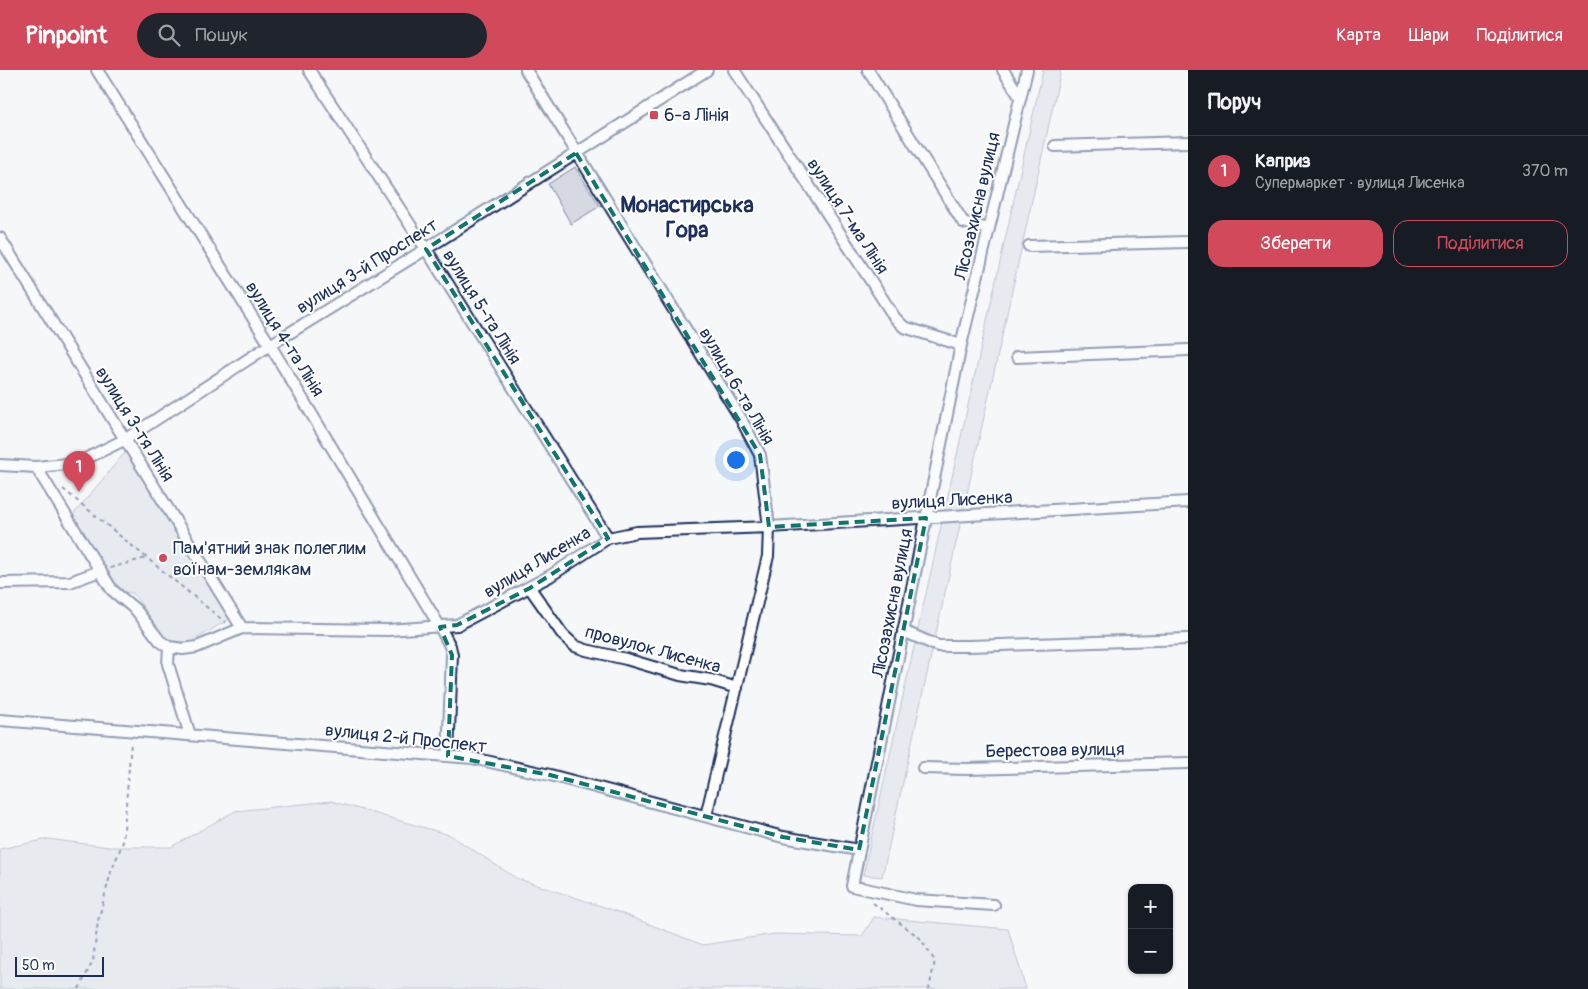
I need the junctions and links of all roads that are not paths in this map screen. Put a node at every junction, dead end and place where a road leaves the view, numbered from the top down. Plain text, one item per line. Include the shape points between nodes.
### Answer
1 (97, 70) edge
2 (309, 70) edge
3 (526, 70) edge
4 (707, 70) edge
5 (734, 70) edge
6 (868, 70) edge
7 (1003, 70) edge
8 (1026, 70) edge
9 (1020, 97) junction
10 (1188, 142) edge
11 (1055, 146) dead end
12 (576, 153) junction
13 (988, 228) junction
14 (0, 238) edge
15 (1188, 242) edge
16 (1029, 246) dead end
17 (426, 249) junction
18 (270, 345) junction
19 (961, 345) junction
20 (1188, 350) edge
21 (1017, 357) dead end
22 (126, 439) junction
23 (0, 465) edge
24 (36, 467) junction
25 (1188, 502) edge
26 (926, 518) junction
27 (768, 526) junction
28 (608, 538) junction
29 (100, 571) junction
30 (0, 583) edge
31 (530, 588) junction
32 (440, 627) junction
33 (239, 630) junction
34 (903, 631) junction
35 (1188, 639) edge
36 (169, 648) junction
37 (737, 688) junction
38 (0, 720) edge
39 (190, 735) junction
40 (448, 756) junction
41 (1188, 763) edge
42 (923, 768) dead end
43 (706, 816) junction
44 (859, 850) junction
45 (994, 905) dead end

1 - 18 street, вулиця 4-та Лінія
2 - 17 street, вулиця 5-та Лінія
3 - 12 street, вулиця 6-та Лінія
4 - 12 street, вулиця 3-й Проспект
5 - 19 street, вулиця 7-ма Лінія via 894,318 904,327
6 - 13 street via 964,222
7 - 9 street
8 - 9 street, Лісозахисна вулиця
9 - 13 street, Лісозахисна вулиця
10 - 11 street
12 - 17 street, вулиця 3-й Проспект
12 - 27 street, вулиця 6-та Лінія via 741,419 760,455
13 - 19 street, Лісозахисна вулиця
14 - 22 street, вулиця 3-тя Лінія
15 - 16 street
17 - 18 street, вулиця 3-й Проспект
17 - 28 street, вулиця 5-та Лінія
18 - 22 street, вулиця 3-й Проспект
18 - 32 street, вулиця 4-та Лінія
19 - 26 street, Лісозахисна вулиця
20 - 21 street
22 - 24 street, вулиця 3-й Проспект via 77,462
22 - 33 street, вулиця 3-тя Лінія
23 - 24 street
24 - 29 street
25 - 26 street, вулиця Лисенка
26 - 27 street, вулиця Лисенка
26 - 34 street, Лісозахисна вулиця
27 - 28 street, вулиця Лисенка via 637,532
27 - 37 street, вулиця 6-та Лінія via 768,556
28 - 31 street, вулиця Лисенка
29 - 30 street via 70,582
29 - 36 street via 112,590 136,610
31 - 32 street, вулиця Лисенка via 457,625
31 - 37 street, провулок Лисенка via 563,635 575,646
32 - 33 street, вулиця Лисенка
32 - 40 street, вулиця 4-та Лінія via 452,655
33 - 36 street, вулиця Лисенка via 197,647
34 - 35 street via 938,646
34 - 44 street, Лісозахисна вулиця
36 - 39 street via 168,664
37 - 43 street, вулиця 6-та Лінія
38 - 39 street, вулиця 2-й Проспект
39 - 40 street, вулиця 2-й Проспект
40 - 43 street, вулиця 2-й Проспект via 550,775
41 - 42 street, Берестова вулиця
43 - 44 street, вулиця 2-й Проспект via 783,837
44 - 45 street, Лісозахисна вулиця via 852,886 916,900

